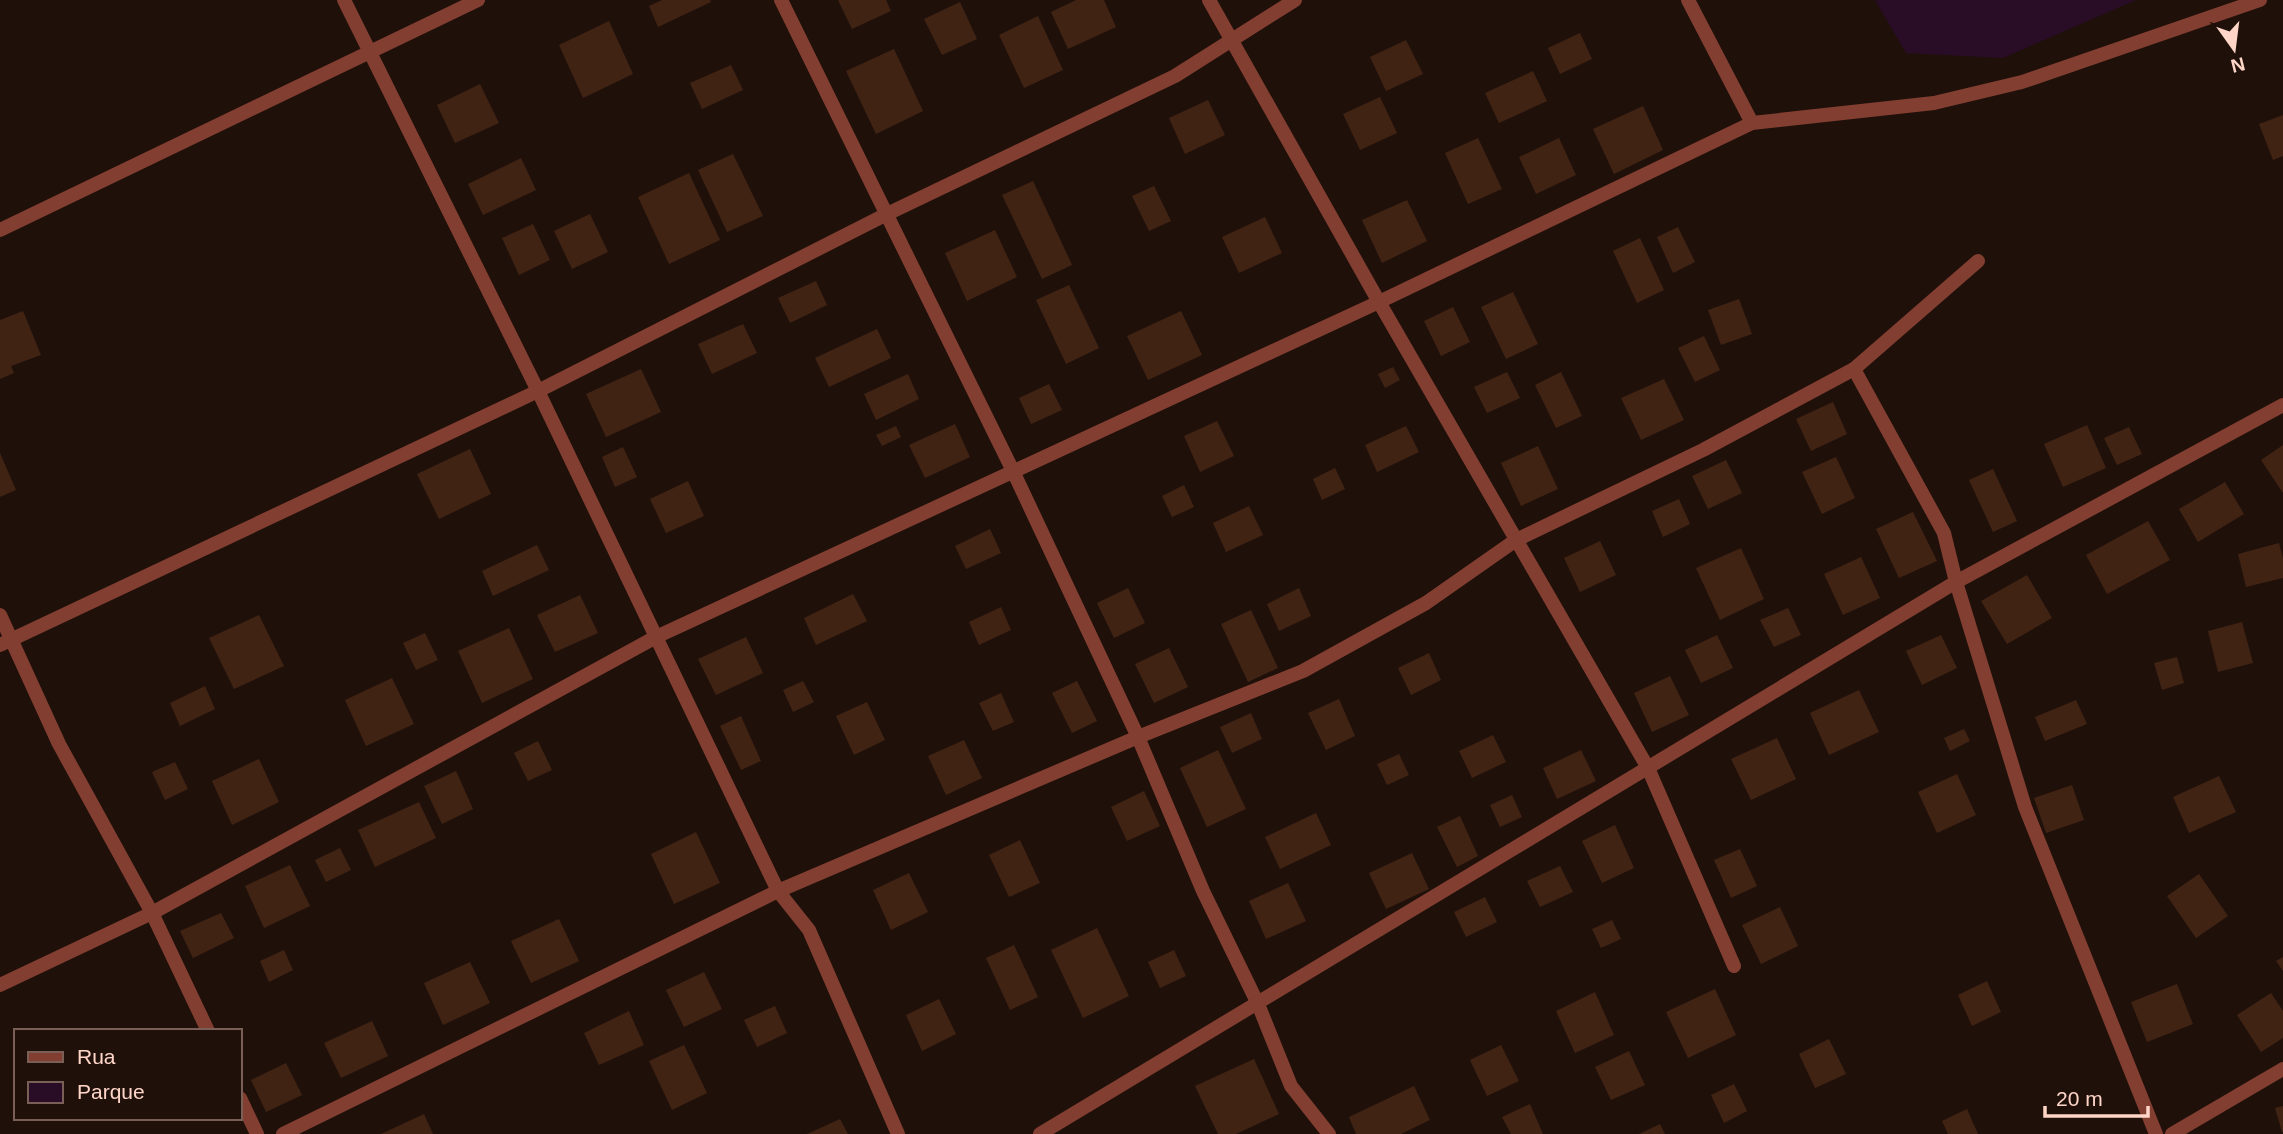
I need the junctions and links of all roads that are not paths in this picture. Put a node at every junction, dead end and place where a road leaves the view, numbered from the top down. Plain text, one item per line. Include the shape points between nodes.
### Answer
1 (344, 0) edge
2 (478, 0) edge
3 (781, 0) edge
4 (1209, 0) edge
5 (1295, 0) edge
6 (1688, 0) edge
7 (2260, 0) edge
8 (1233, 40) junction
9 (369, 53) junction
10 (1752, 122) junction
11 (887, 214) junction
12 (0, 230) edge
13 (1978, 261) dead end
14 (1379, 302) junction
15 (1854, 369) junction
16 (538, 391) junction
17 (2283, 405) edge
18 (1013, 471) junction
19 (1516, 540) junction
20 (1956, 582) junction
21 (0, 615) edge
22 (656, 637) junction
23 (6, 643) edge
24 (1138, 737) junction
25 (1648, 768) junction
26 (778, 891) junction
27 (152, 913) junction
28 (1734, 966) dead end
29 (0, 985) edge
30 (1258, 1004) junction
31 (207, 1029) edge
32 (2283, 1069) edge
33 (242, 1102) edge
34 (257, 1134) edge
35 (283, 1134) edge
36 (898, 1134) edge
37 (1040, 1134) edge
38 (1329, 1134) edge
39 (2156, 1134) edge
40 (2172, 1134) edge

1 - 9 street
2 - 9 street
3 - 11 street
4 - 8 street
5 - 8 street
6 - 10 street
7 - 10 street via 2022,82 1934,103
8 - 11 street via 1175,76
8 - 14 street
9 - 12 street
9 - 16 street
10 - 14 street
11 - 16 street
11 - 18 street
13 - 15 street
14 - 18 street
14 - 19 street
15 - 19 street via 1703,450
15 - 20 street via 1944,533
16 - 22 street
16 - 23 street
17 - 20 street
18 - 22 street
18 - 24 street
19 - 24 street via 1426,603 1303,671
19 - 25 street
20 - 25 street
20 - 39 street via 2025,807
21 - 23 street
22 - 26 street
22 - 27 street
23 - 27 street
24 - 26 street
24 - 30 street via 1203,891
25 - 28 street
25 - 30 street
26 - 35 street
26 - 36 street via 810,930
27 - 29 street
27 - 31 street
30 - 37 street
30 - 38 street via 1291,1086
32 - 40 street
33 - 34 street

